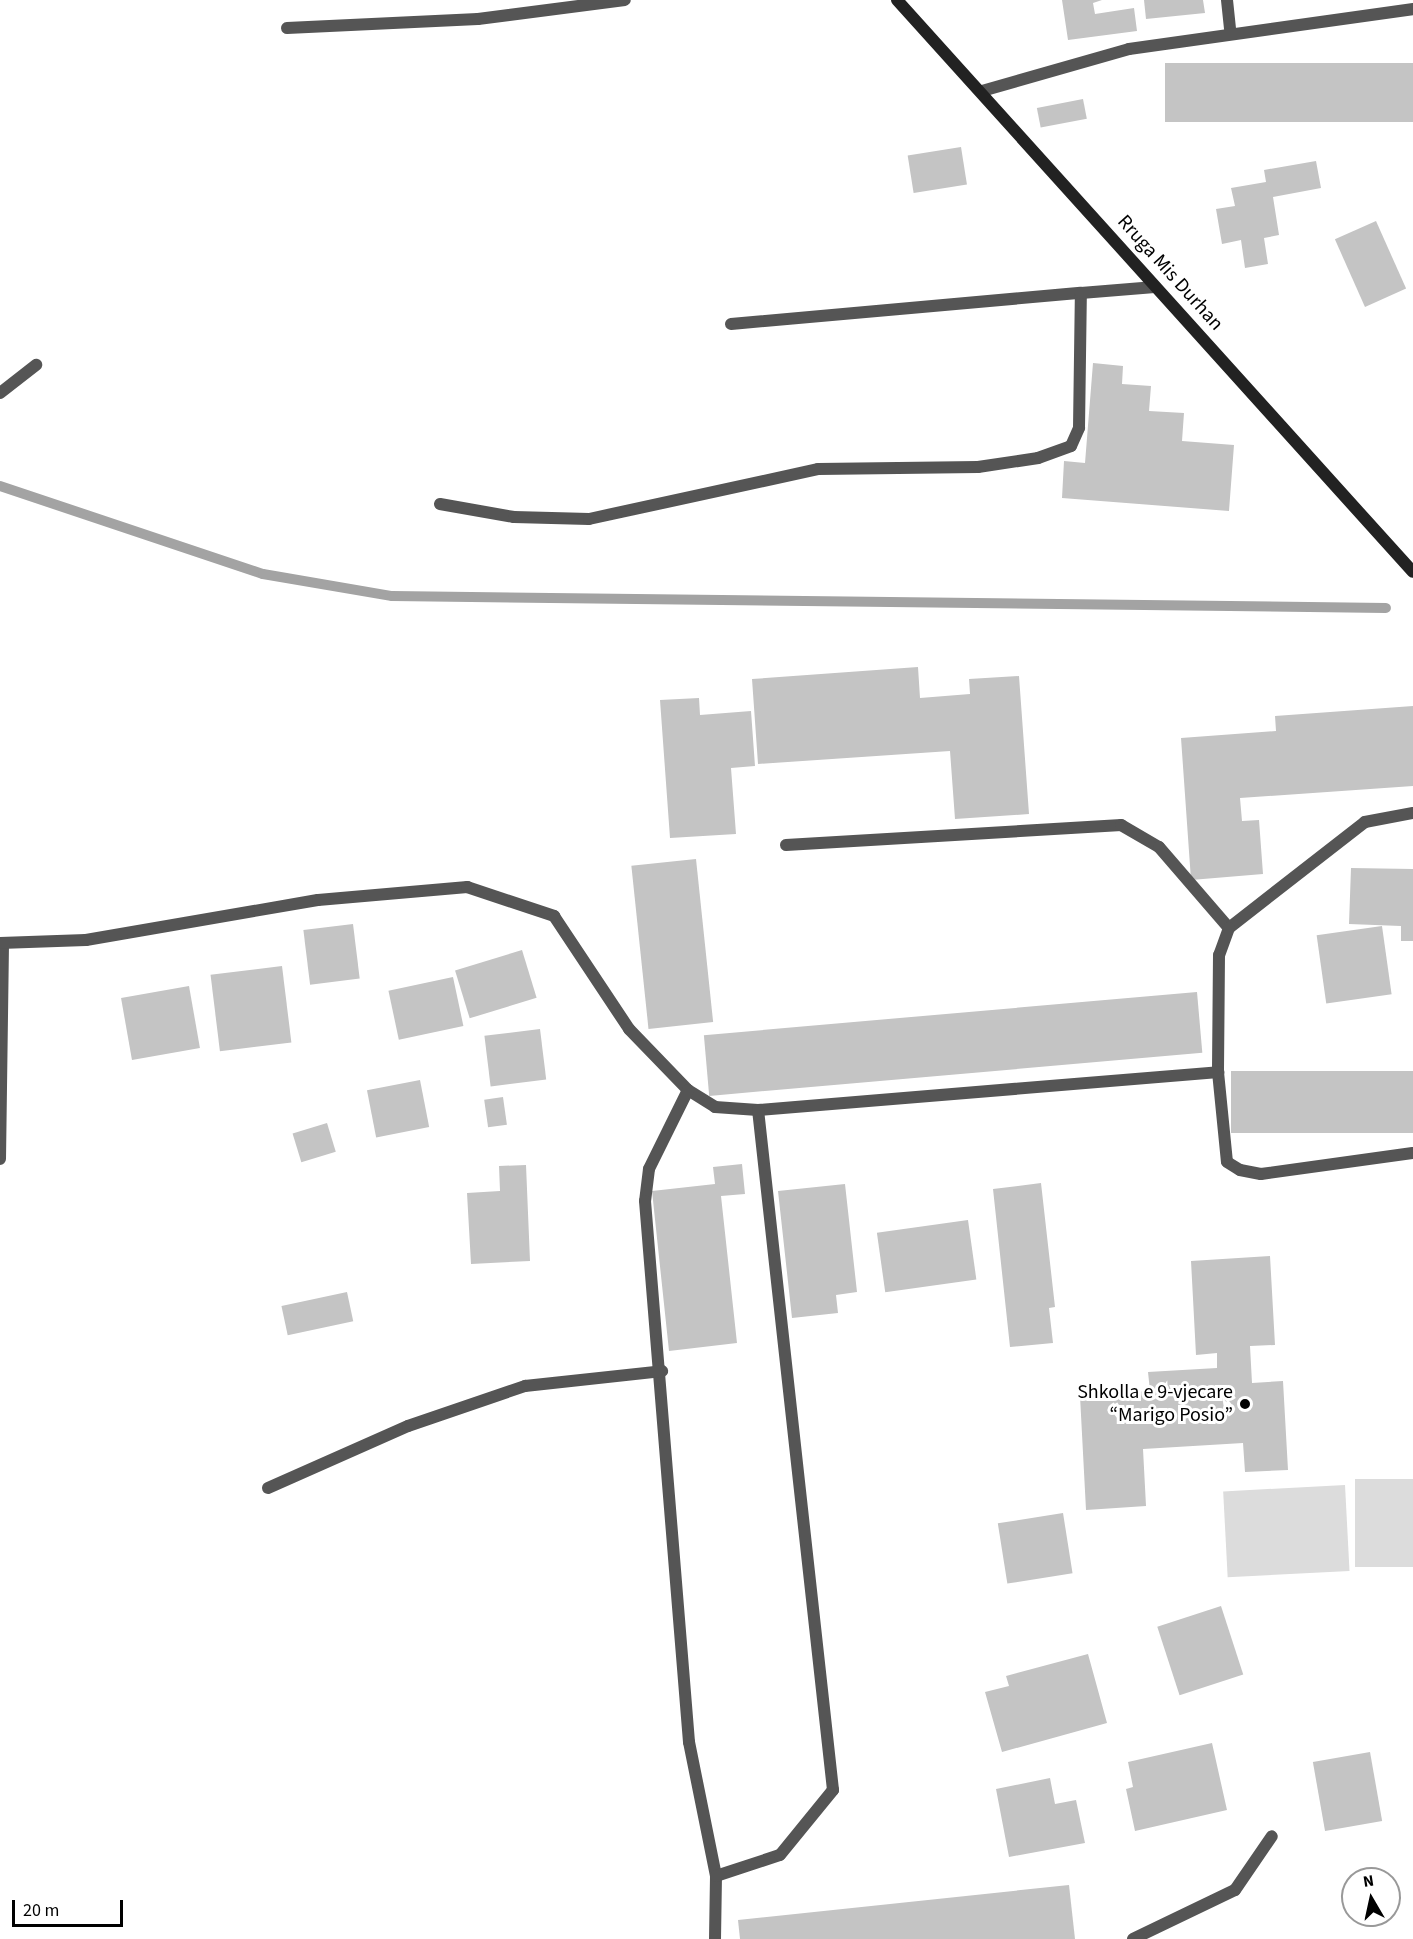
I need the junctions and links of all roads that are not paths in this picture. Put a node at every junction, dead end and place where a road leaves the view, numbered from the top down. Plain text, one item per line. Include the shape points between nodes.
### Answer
1 (625, 0) edge
2 (897, 0) edge
3 (1227, 0) edge
4 (1413, 9) edge
5 (287, 28) dead end
6 (1230, 31) junction
7 (982, 91) junction
8 (1155, 287) junction
9 (1080, 293) junction
10 (731, 324) dead end
11 (36, 365) dead end
12 (0, 393) edge
13 (440, 504) dead end
14 (1413, 572) edge
15 (1413, 813) edge
16 (786, 846) dead end
17 (1229, 928) junction
18 (2, 944) edge
19 (1218, 1072) junction
20 (687, 1090) junction
21 (758, 1110) junction
22 (1413, 1153) edge
23 (0, 1159) edge
24 (662, 1371) junction
25 (268, 1488) dead end
26 (1272, 1836) dead end
27 (716, 1876) junction
28 (716, 1939) edge
29 (1133, 1939) edge

1 - 5 street via 477,19
2 - 7 street, Rruga Mis Durhan
3 - 6 street
4 - 6 street
6 - 7 street via 1129,49
7 - 8 street, Rruga Mis Durhan
8 - 9 street
8 - 14 street, Rruga Mis Durhan
9 - 10 street
9 - 13 street via 1078,428 1071,446 1038,458 978,467 818,469 590,519 514,517
11 - 12 street
15 - 17 street via 1365,822
16 - 17 street via 1121,825 1159,847
17 - 19 street via 1219,955
18 - 20 street via 86,940 318,900 467,887 554,916 629,1029
18 - 23 street
19 - 21 street
19 - 22 street via 1227,1162 1240,1170 1261,1174
20 - 21 street via 715,1107
20 - 24 street via 649,1169 645,1201
21 - 27 street via 833,1790 780,1855
24 - 25 street via 525,1386 408,1426
24 - 27 street via 689,1742
26 - 29 street via 1235,1890 1138,1932
27 - 28 street

